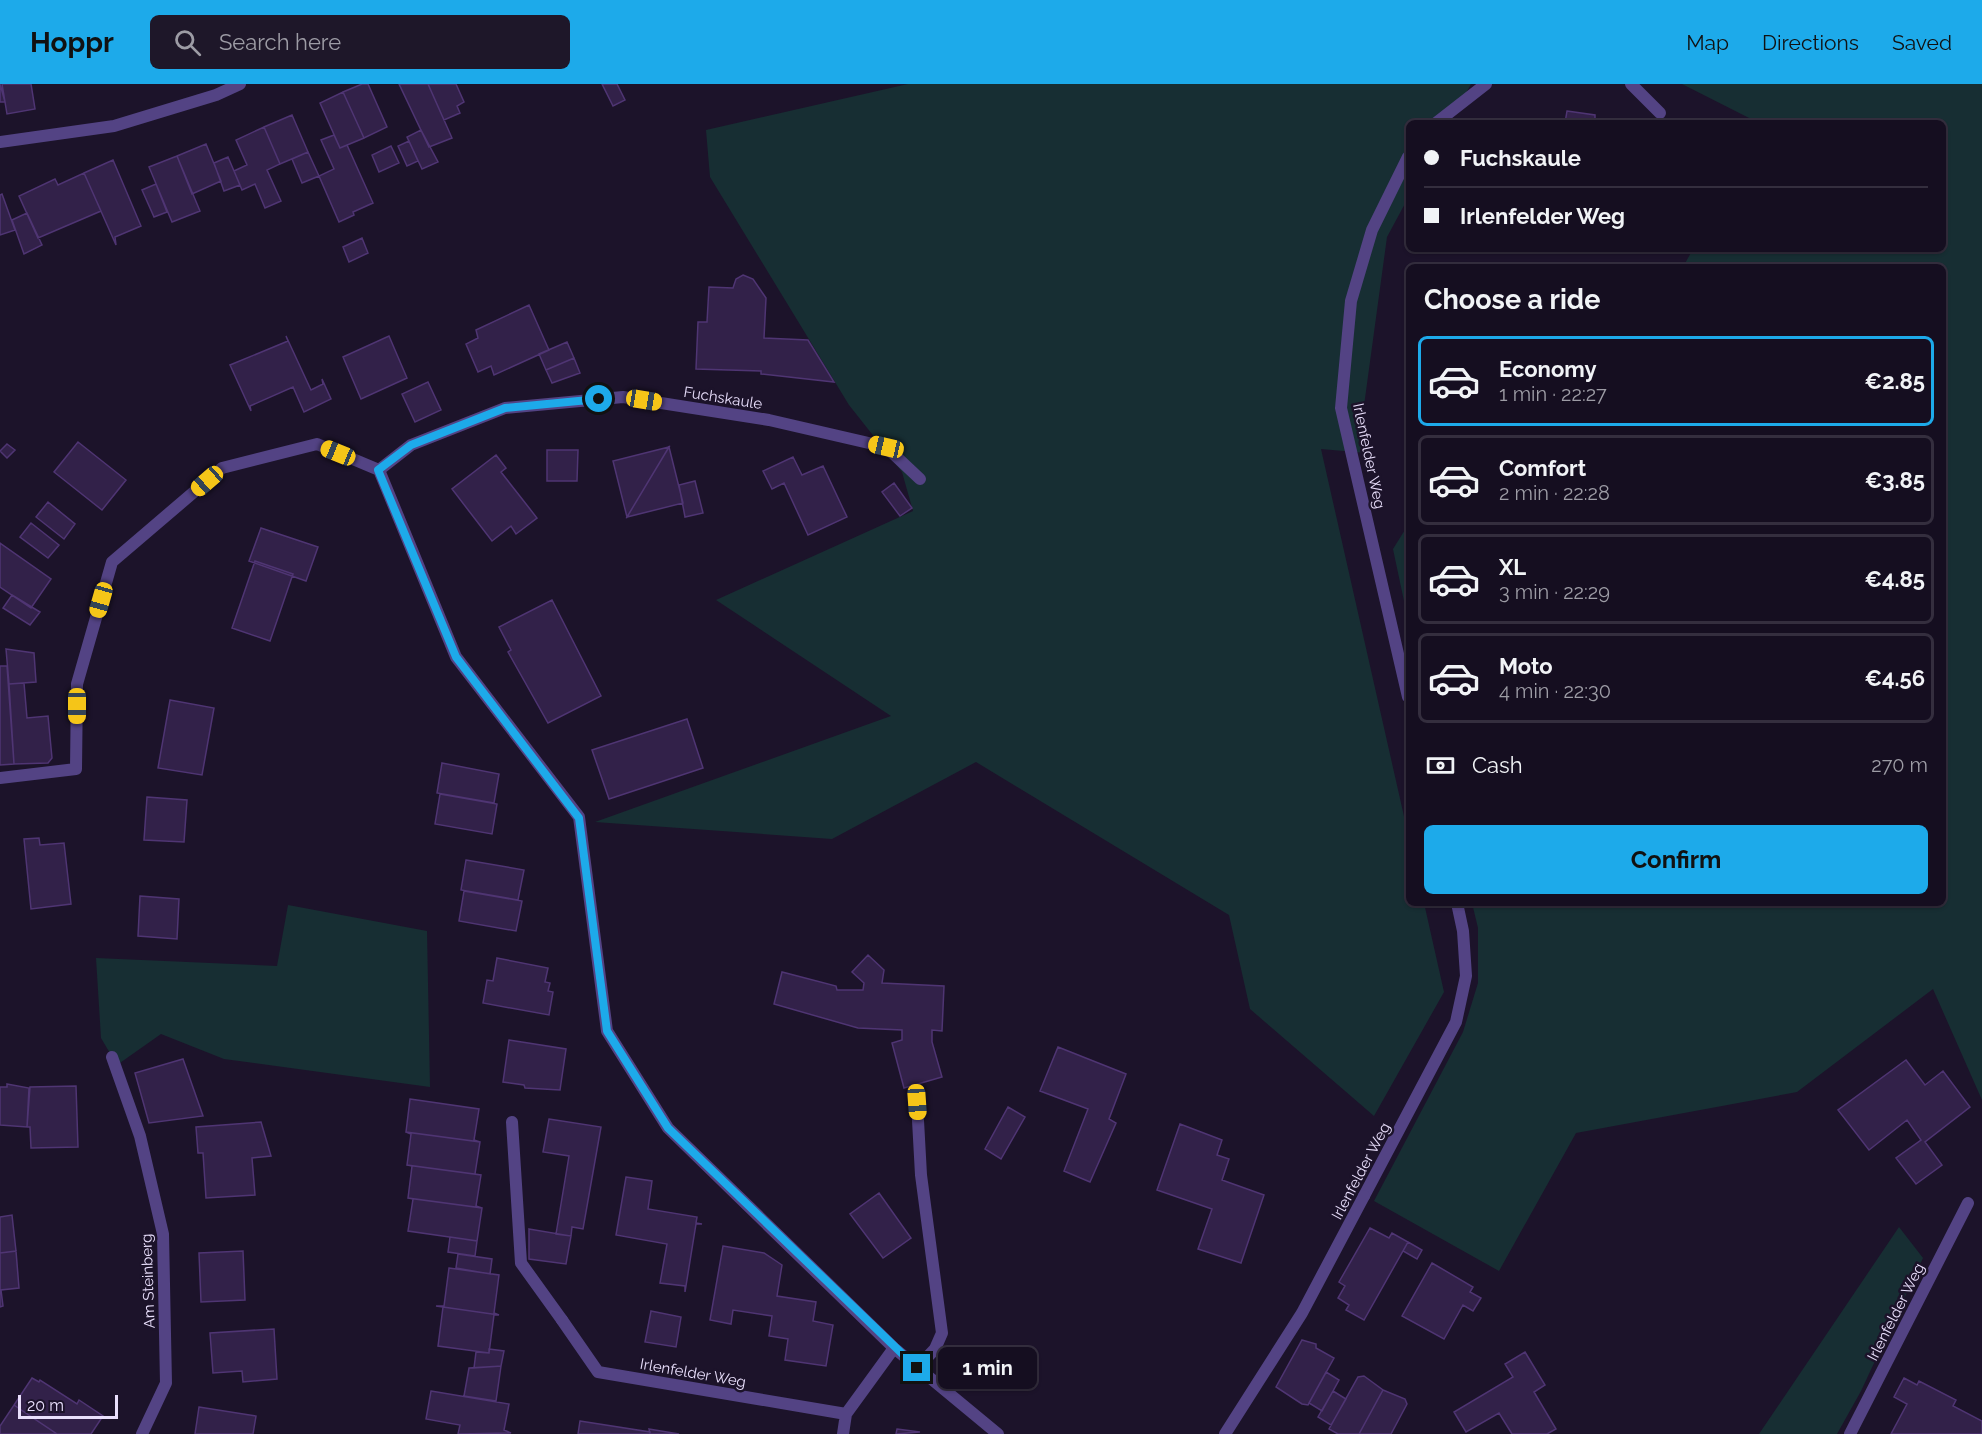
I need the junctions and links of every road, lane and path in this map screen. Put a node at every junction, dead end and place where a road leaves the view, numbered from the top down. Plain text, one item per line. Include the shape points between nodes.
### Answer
1 (240, 84) edge
2 (1486, 84) edge
3 (1631, 84) edge
4 (1660, 112) dead end
5 (1440, 120) edge
6 (0, 142) edge
7 (1406, 161) edge
8 (378, 470) junction
9 (920, 478) dead end
10 (1406, 688) edge
11 (0, 778) edge
12 (1458, 906) edge
13 (112, 1057) dead end
14 (917, 1102) dead end
15 (512, 1122) dead end
16 (1968, 1203) dead end
17 (894, 1348) junction
18 (917, 1368) junction
19 (846, 1414) junction
20 (142, 1434) edge
21 (843, 1434) edge
22 (998, 1434) edge
23 (1225, 1434) edge
24 (1850, 1434) edge

1 - 6 street via 114,126
2 - 5 street
3 - 4 street
7 - 10 street, Irlenfelder Weg via 1372,230 1351,301 1341,408
8 - 9 street, Fuchskaule via 411,445 505,408 623,397 769,420 886,447
8 - 11 street via 317,444 222,468 112,562 77,684 76,769
8 - 17 street via 456,657 579,818 607,1031 668,1128
12 - 23 street, Irlenfelder Weg via 1466,976 1456,1022 1302,1313
13 - 20 street, Am Steinberg via 140,1136 163,1234 166,1383
14 - 18 street via 921,1175 942,1333 935,1349
15 - 19 street, Irlenfelder Weg via 521,1263 598,1372
16 - 24 street, Irlenfelder Weg
17 - 18 street
17 - 19 street
18 - 22 street
19 - 21 street

